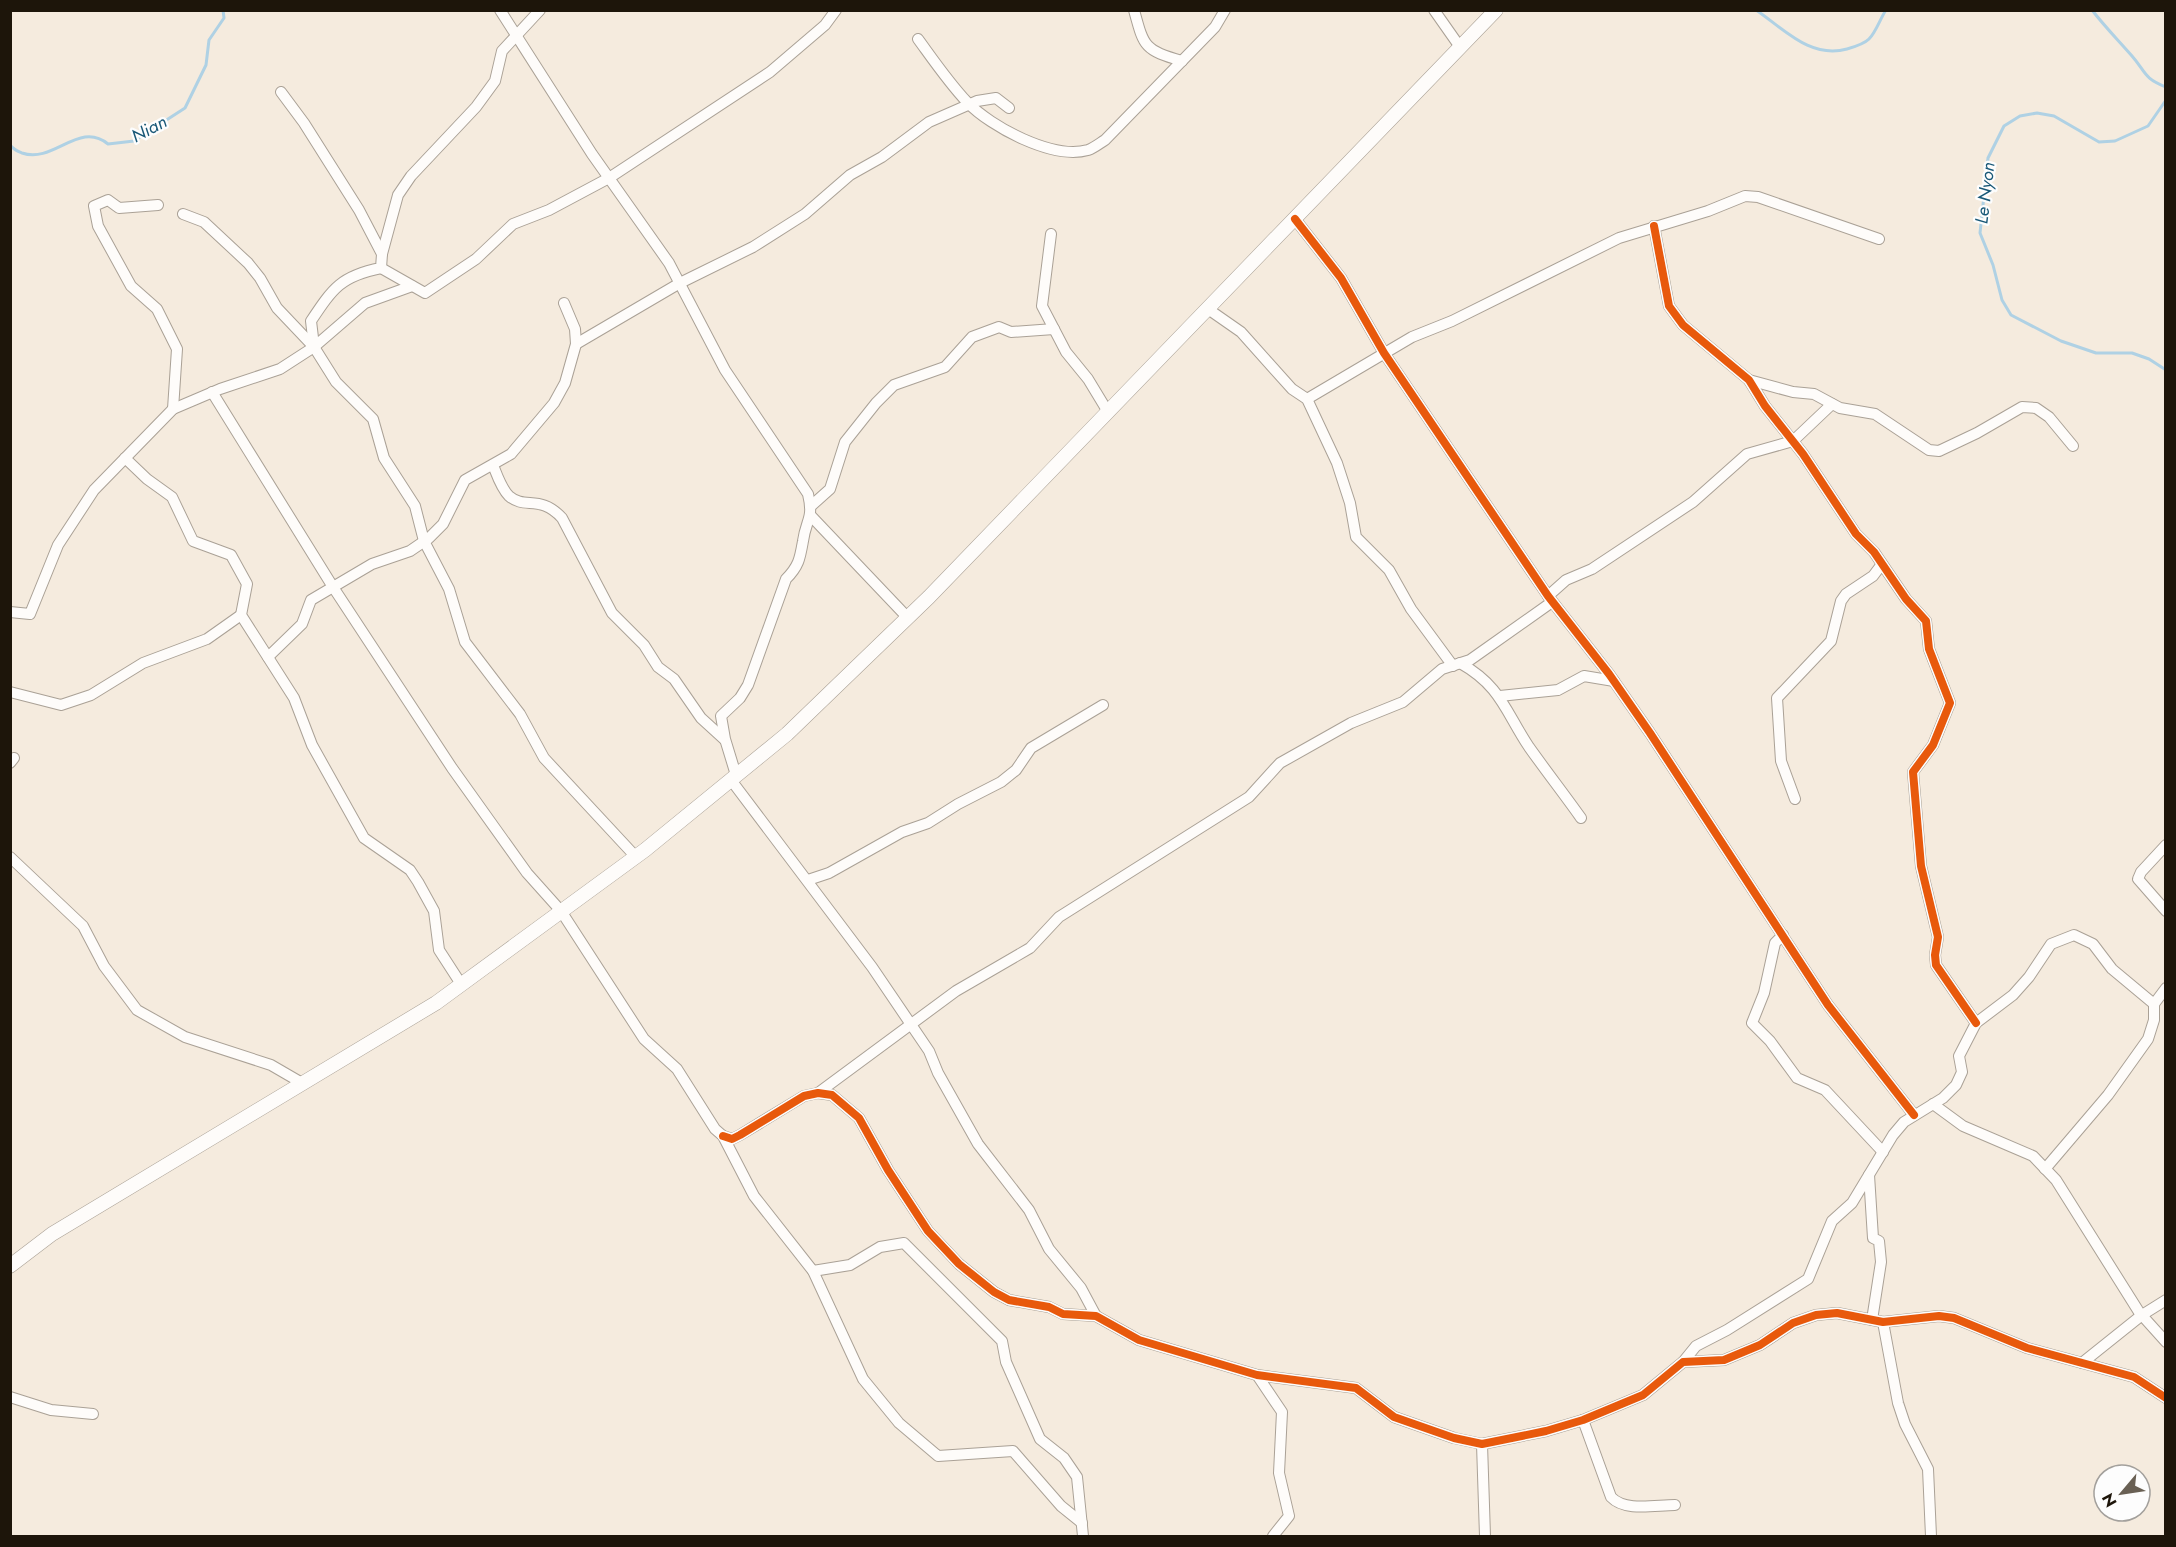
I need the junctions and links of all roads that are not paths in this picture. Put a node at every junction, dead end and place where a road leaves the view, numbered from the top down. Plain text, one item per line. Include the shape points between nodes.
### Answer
1 (500, 10) edge
2 (540, 10) edge
3 (836, 10) edge
4 (1134, 10) edge
5 (1225, 10) edge
6 (1434, 10) edge
7 (1496, 10) edge
8 (517, 38) junction
9 (918, 39) dead end
10 (1460, 47) junction
11 (1182, 61) junction
12 (280, 92) dead end
13 (969, 104) junction
14 (1009, 108) dead end
15 (609, 178) junction
16 (158, 205) dead end
17 (183, 214) dead end
18 (1295, 219) junction
19 (1654, 226) junction
20 (1051, 234) dead end
21 (1879, 239) dead end
22 (382, 254) junction
23 (381, 268) junction
24 (680, 284) junction
25 (412, 286) junction
26 (564, 303) dead end
27 (1208, 309) junction
28 (1054, 329) junction
29 (576, 344) junction
30 (314, 347) junction
31 (1384, 353) junction
32 (1749, 380) junction
33 (212, 392) junction
34 (1307, 399) junction
35 (1832, 404) junction
36 (173, 409) junction
37 (1108, 412) junction
38 (1793, 441) junction
39 (2073, 446) dead end
40 (125, 458) junction
41 (493, 465) junction
42 (811, 511) junction
43 (424, 541) junction
44 (1882, 564) junction
45 (333, 587) junction
46 (1550, 599) junction
47 (10, 612) edge
48 (241, 615) junction
49 (908, 618) junction
50 (268, 657) junction
51 (1456, 664) junction
52 (1614, 681) junction
53 (10, 692) edge
54 (1500, 696) junction
55 (1103, 705) dead end
56 (725, 740) junction
57 (734, 777) junction
58 (1795, 800) dead end
59 (1581, 818) dead end
60 (2166, 845) edge
61 (10, 857) edge
62 (636, 857) junction
63 (808, 880) junction
64 (561, 911) junction
65 (2166, 911) edge
66 (1783, 935) junction
67 (461, 984) junction
68 (2166, 987) edge
69 (2154, 1004) junction
70 (1976, 1023) junction
71 (911, 1024) junction
72 (302, 1083) junction
73 (818, 1093) junction
74 (1933, 1104) junction
75 (1914, 1115) junction
76 (723, 1136) junction
77 (1883, 1152) junction
78 (2045, 1169) junction
79 (1869, 1175) junction
80 (10, 1266) edge
81 (813, 1271) junction
82 (2166, 1300) edge
83 (2142, 1315) junction
84 (1096, 1316) junction
85 (1878, 1321) junction
86 (2166, 1342) edge
87 (1683, 1362) junction
88 (2082, 1363) junction
89 (1257, 1375) junction
90 (10, 1397) edge
91 (2166, 1398) edge
92 (93, 1414) dead end
93 (1582, 1420) junction
94 (1482, 1444) junction
95 (1675, 1505) dead end
96 (1082, 1523) junction
97 (1083, 1536) edge
98 (1273, 1536) edge
99 (1485, 1536) edge
100 (1931, 1536) edge

1 - 8 street
2 - 8 street
3 - 15 street via 825,25 770,72
4 - 11 street via 1139,36 1147,46
5 - 11 street via 1215,27
6 - 10 street
7 - 10 main road
8 - 15 street
8 - 22 street via 502,51 495,81 476,107 398,195
9 - 13 street
10 - 18 main road
11 - 13 street via 1105,140 1089,150 1038,147
12 - 22 street via 304,123
13 - 14 street via 996,98
13 - 24 street via 929,122 882,157 842,180 805,214 753,247
15 - 24 street
15 - 25 street via 513,224 476,259 425,293
16 - 36 street via 119,208 108,200 94,206 98,226 131,286 157,309 177,349
17 - 30 street via 204,222 248,263 277,308
18 - 27 main road
18 - 31 street via 1341,278
19 - 21 street via 1745,196 1758,197
19 - 31 street via 1619,238
19 - 32 street via 1669,306 1683,325
20 - 28 street via 1042,306
22 - 23 street
23 - 25 street
23 - 30 street via 355,273 331,292 311,321
24 - 29 street
24 - 42 street via 725,370 808,494
25 - 30 street via 365,303
26 - 29 street via 575,329
27 - 34 street via 1241,332 1285,382
27 - 37 main road
28 - 37 street
28 - 42 street via 1011,332 999,327 972,337 945,367 894,385 845,442 830,489
29 - 41 street via 565,383 554,403 511,454
30 - 33 street via 280,369
30 - 43 street via 336,382 373,419 384,458 415,506
31 - 34 street
31 - 46 street
32 - 35 street via 1814,394
32 - 38 street
33 - 36 street
33 - 45 street
34 - 51 street via 1337,463 1356,537 1389,570 1411,609
35 - 38 street
35 - 39 street via 1875,414 1929,450 1939,451 2022,407 2036,408 2049,417
36 - 40 street
37 - 49 main road
38 - 44 street via 1856,534
38 - 46 street via 1747,454 1693,502 1592,569 1566,580
40 - 47 street via 94,490 58,545 30,614
40 - 48 street via 172,497 193,541 231,555 247,584
41 - 43 street via 465,480 443,524
41 - 56 street via 510,497 551,507 562,518 612,613 644,645 658,667 674,679 701,718
42 - 49 street
42 - 56 street via 802,556 786,579 748,685 721,716
43 - 45 street
43 - 62 street via 449,589 465,642 520,714 544,758
44 - 58 street via 1873,576 1846,594 1831,641 1777,698 1781,761
44 - 70 street via 1926,621 1929,649 1950,703 1933,745 1913,772 1916,832 1938,937 1936,965
45 - 50 street via 311,600 302,624
45 - 64 street via 452,768 527,873
46 - 51 street via 1470,660
46 - 52 street
48 - 50 street
48 - 53 street via 207,639 143,663 91,695 61,705
49 - 57 main road via 786,734
50 - 67 street via 294,698 312,745 364,838 410,870 418,882 434,911 439,950
51 - 54 street via 1477,673
51 - 71 street via 1442,669 1402,702 1351,723 1280,763 1249,797 1059,917 1030,948 956,991
52 - 54 street via 1584,676 1558,690
52 - 66 street
54 - 59 street via 1528,745
55 - 63 street via 1031,748 1016,770 1001,782 928,823 902,832 829,873
56 - 57 street
57 - 62 main road
57 - 63 street via 790,862
60 - 65 street via 2138,879
61 - 72 street via 83,926 104,966 138,1010 185,1037 271,1065
62 - 64 main road
63 - 71 street
64 - 67 main road
64 - 76 street via 639,1032 677,1069 715,1130
66 - 75 street via 1828,1005
66 - 77 street via 1775,943 1764,993 1752,1023 1797,1078 1825,1090
67 - 72 main road
68 - 69 street
69 - 70 street via 2112,969 2093,944 2074,934 2051,944 2013,995
69 - 78 street via 2148,1039 2108,1095
70 - 74 street via 1959,1056 1962,1072 1956,1085
71 - 73 street
71 - 84 street via 978,1144 1029,1210 1049,1249 1082,1288
72 - 80 main road via 52,1234
73 - 76 street via 804,1096 732,1139
73 - 84 street via 832,1095 859,1118 928,1231 959,1264 1009,1300 1049,1307 1063,1314
74 - 75 street
74 - 78 street via 1963,1126 2033,1156
75 - 77 street via 1904,1122
76 - 81 street via 754,1197
77 - 79 street
78 - 83 street via 2056,1180
79 - 85 street via 1873,1238 1879,1241 1881,1262
79 - 87 street via 1852,1203 1832,1221 1808,1279 1696,1346
81 - 96 street via 863,1379 899,1423 938,1456 1013,1451 1061,1506
81 - 96 street via 850,1265 880,1247 904,1244 1002,1341 1006,1362 1040,1440 1064,1458 1077,1478
82 - 83 street
83 - 86 street
83 - 88 street
84 - 89 street via 1138,1340
85 - 87 street via 1837,1312 1816,1315 1724,1360
85 - 88 street via 1954,1318 2027,1348
85 - 100 street via 1905,1424 1928,1469
87 - 93 street via 1643,1395
88 - 91 street via 2134,1377
89 - 94 street via 1356,1388 1394,1417
89 - 98 street via 1282,1412 1279,1473 1289,1516
90 - 92 street via 51,1410
93 - 94 street
93 - 95 street via 1616,1503
94 - 99 street
96 - 97 street

